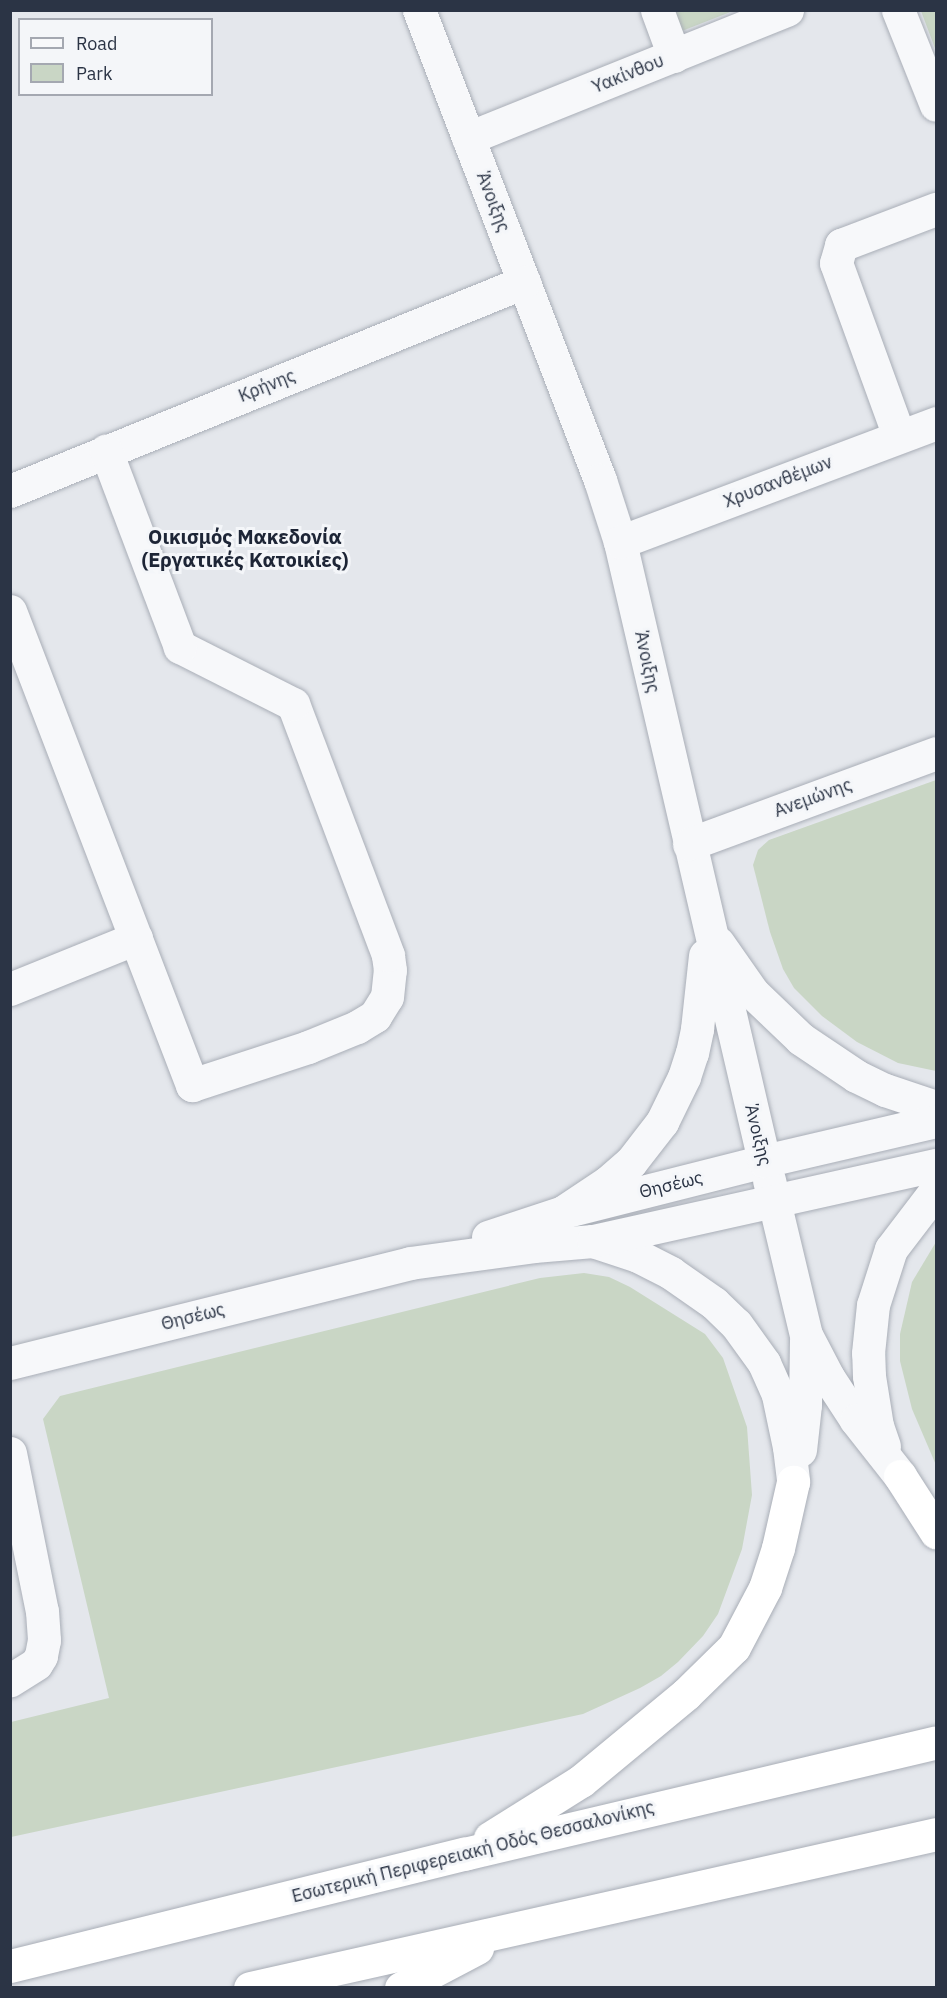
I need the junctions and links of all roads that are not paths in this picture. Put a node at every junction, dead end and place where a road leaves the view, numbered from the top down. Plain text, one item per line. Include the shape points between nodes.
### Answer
1 (419, 10) edge
2 (657, 10) edge
3 (787, 10) edge
4 (898, 10) edge
5 (674, 56) junction
6 (936, 105) edge
7 (468, 138) junction
8 (936, 209) edge
9 (524, 282) junction
10 (936, 423) edge
11 (899, 436) junction
12 (106, 451) junction
13 (10, 491) edge
14 (620, 542) junction
15 (10, 611) edge
16 (936, 753) edge
17 (689, 844) junction
18 (708, 927) junction
19 (136, 938) junction
20 (10, 989) edge
21 (936, 1107) edge
22 (936, 1121) edge
23 (764, 1161) junction
24 (936, 1165) edge
25 (936, 1190) edge
26 (774, 1201) junction
27 (563, 1212) junction
28 (593, 1241) junction
29 (410, 1263) junction
30 (806, 1335) junction
31 (10, 1363) edge
32 (10, 1453) edge
33 (900, 1476) junction
34 (793, 1482) junction
35 (936, 1532) edge
36 (23, 1672) edge
37 (936, 1742) edge
38 (936, 1834) edge
39 (464, 1854) junction
40 (518, 1927) junction
41 (10, 1966) edge
42 (250, 1988) edge
43 (401, 1988) edge

1 - 7 street, Άνοιξης
2 - 5 street
3 - 5 street, Υακίνθου
4 - 6 street
5 - 7 street, Υακίνθου
7 - 9 street, Άνοιξης
8 - 11 street via 841,245 837,263
9 - 12 street, Κρήνης
9 - 14 street, Άνοιξης
10 - 11 street, Χρυσανθέμων
11 - 14 street, Χρυσανθέμων
12 - 13 street, Κρήνης
12 - 19 street via 180,647 293,704 383,940 390,985 375,1016 357,1027 192,1085
14 - 17 street, Άνοιξης
15 - 19 street
16 - 17 street, Ανεμώνης
17 - 18 street, Άνοιξης
18 - 21 street via 753,993 801,1039 856,1076
18 - 23 street, Άνοιξης
18 - 27 street via 697,1029 675,1097 631,1162
19 - 20 street
22 - 23 street, Θησέως
23 - 26 street, Άνοιξης
23 - 27 street, Θησέως
24 - 26 street, Θησέως
25 - 33 street via 891,1249 873,1305 868,1353 872,1402 881,1438
26 - 28 street, Θησέως
26 - 30 street, Άνοιξης
27 - 29 street, Θησέως
28 - 29 street, Θησέως
28 - 34 street via 671,1273 736,1324 764,1363 778,1395
29 - 31 street, Θησέως
30 - 33 street, Άνοιξης via 856,1419
30 - 34 street, Άνοιξης via 804,1421
32 - 36 street via 43,1618 43,1648
33 - 35 highway
34 - 39 highway via 765,1588 734,1647 716,1668 581,1781
37 - 39 highway, Εσωτερική Περιφερειακή Οδός Θεσσαλονίκης
38 - 40 highway
39 - 41 highway, Εσωτερική Περιφερειακή Οδός Θεσσαλονίκης
40 - 42 highway
40 - 43 highway

